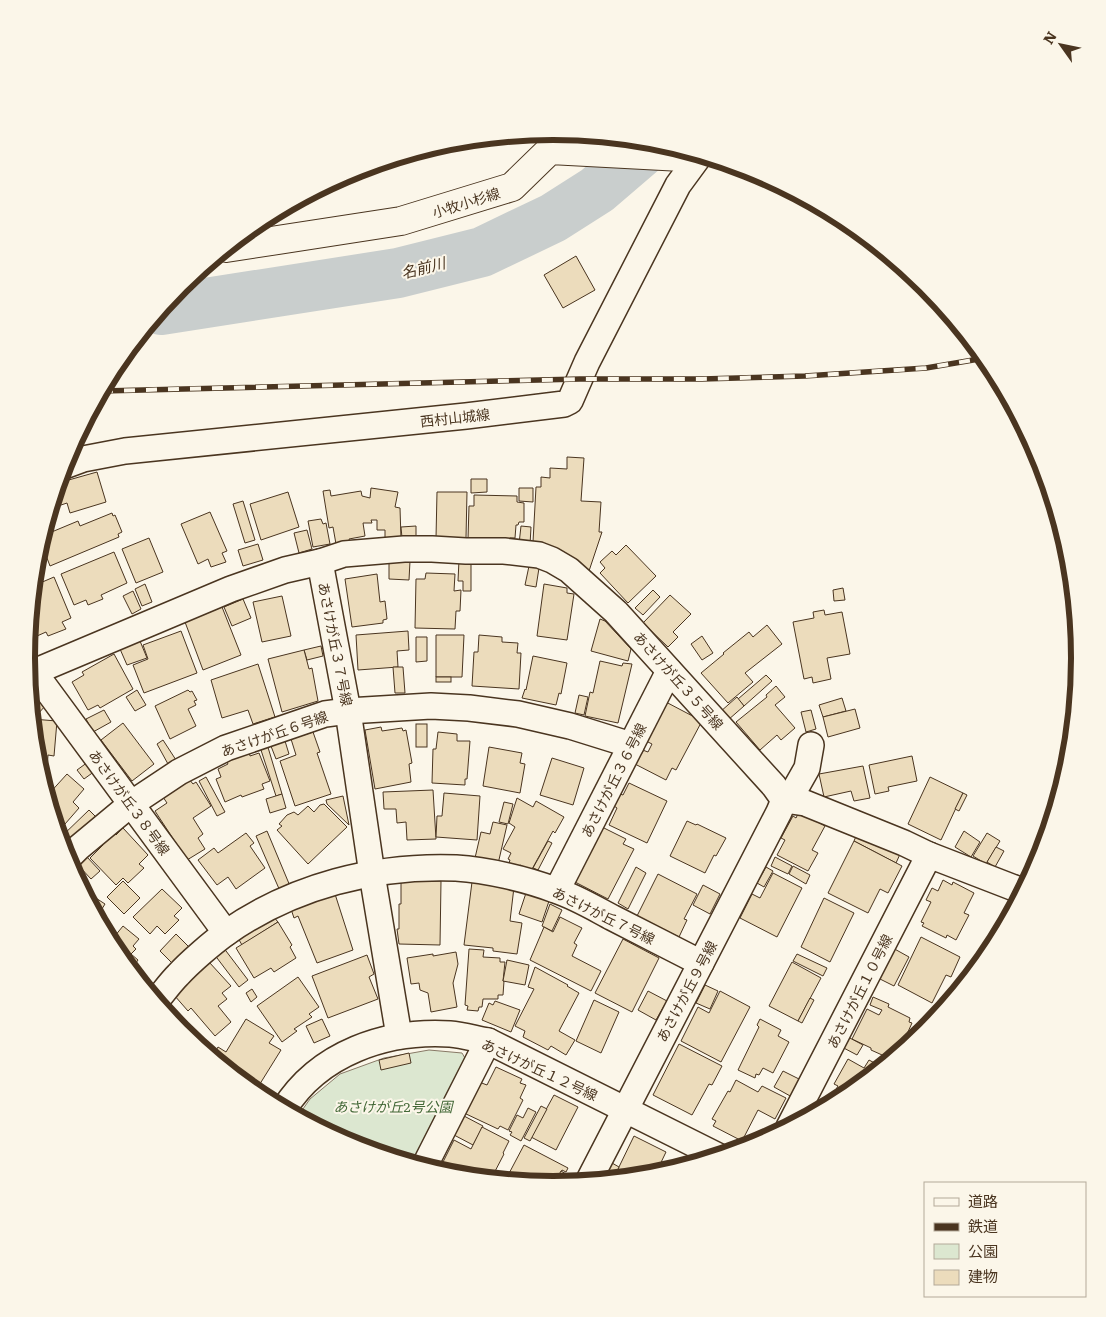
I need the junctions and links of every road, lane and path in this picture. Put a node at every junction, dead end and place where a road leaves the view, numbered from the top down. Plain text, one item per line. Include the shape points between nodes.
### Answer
1 (673, 155) edge
2 (689, 159) edge
3 (241, 246) edge
4 (73, 463) edge
5 (320, 562) junction
6 (35, 670) edge
7 (669, 670) junction
8 (36, 678) edge
9 (348, 711) junction
10 (631, 745) junction
11 (811, 745) dead end
12 (784, 800) junction
13 (131, 804) junction
14 (73, 853) edge
15 (928, 855) junction
16 (372, 874) junction
17 (1017, 889) dead end
18 (556, 890) junction
19 (226, 933) junction
20 (701, 963) junction
21 (160, 996) edge
22 (399, 1036) junction
23 (488, 1041) junction
24 (288, 1103) edge
25 (624, 1109) junction
26 (794, 1116) edge
27 (710, 1152) edge
28 (427, 1161) edge
29 (592, 1175) edge

1 - 3 main road, 小牧小杉線 via 550,150 512,187 401,222
2 - 4 street, 西村山城線 via 570,401 564,404 125,451
5 - 6 street, あさけが丘３７号線 via 285,570 231,589
5 - 7 street, あさけが丘３５号線 via 344,554 404,549 539,555 569,570 616,612
5 - 9 street, あさけが丘３７号線
7 - 10 street, あさけが丘３６号線
7 - 12 street, あさけが丘３５号線
8 - 13 street, あさけが丘３８号線
9 - 10 street, あさけが丘６号線 via 432,706 469,708 518,714
9 - 13 street, あさけが丘６号線 via 325,714 226,748 179,772
9 - 16 street, あさけが丘３７号線
10 - 18 street, あさけが丘３６号線
11 - 12 street, あさけが丘９号線 via 807,768 794,791
12 - 15 street via 805,803
12 - 20 street, あさけが丘９号線
13 - 14 street, あさけが丘６号線
13 - 19 street, あさけが丘３８号線
15 - 17 street
15 - 26 street, あさけが丘１０号線
16 - 18 street, あさけが丘７号線 via 457,868 515,878
16 - 19 street, あさけが丘７号線 via 353,876 295,895
16 - 22 street, あさけが丘３７号線
18 - 20 street, あさけが丘７号線
19 - 21 street, あさけが丘７号線 via 178,975
20 - 25 street, あさけが丘９号線
22 - 23 street, あさけが丘１２号線 via 452,1034
22 - 24 street, あさけが丘１２号線 via 377,1041 332,1060 301,1086
23 - 25 street, あさけが丘１２号線
23 - 28 street
25 - 27 street, あさけが丘１２号線
25 - 29 street, あさけが丘９号線

